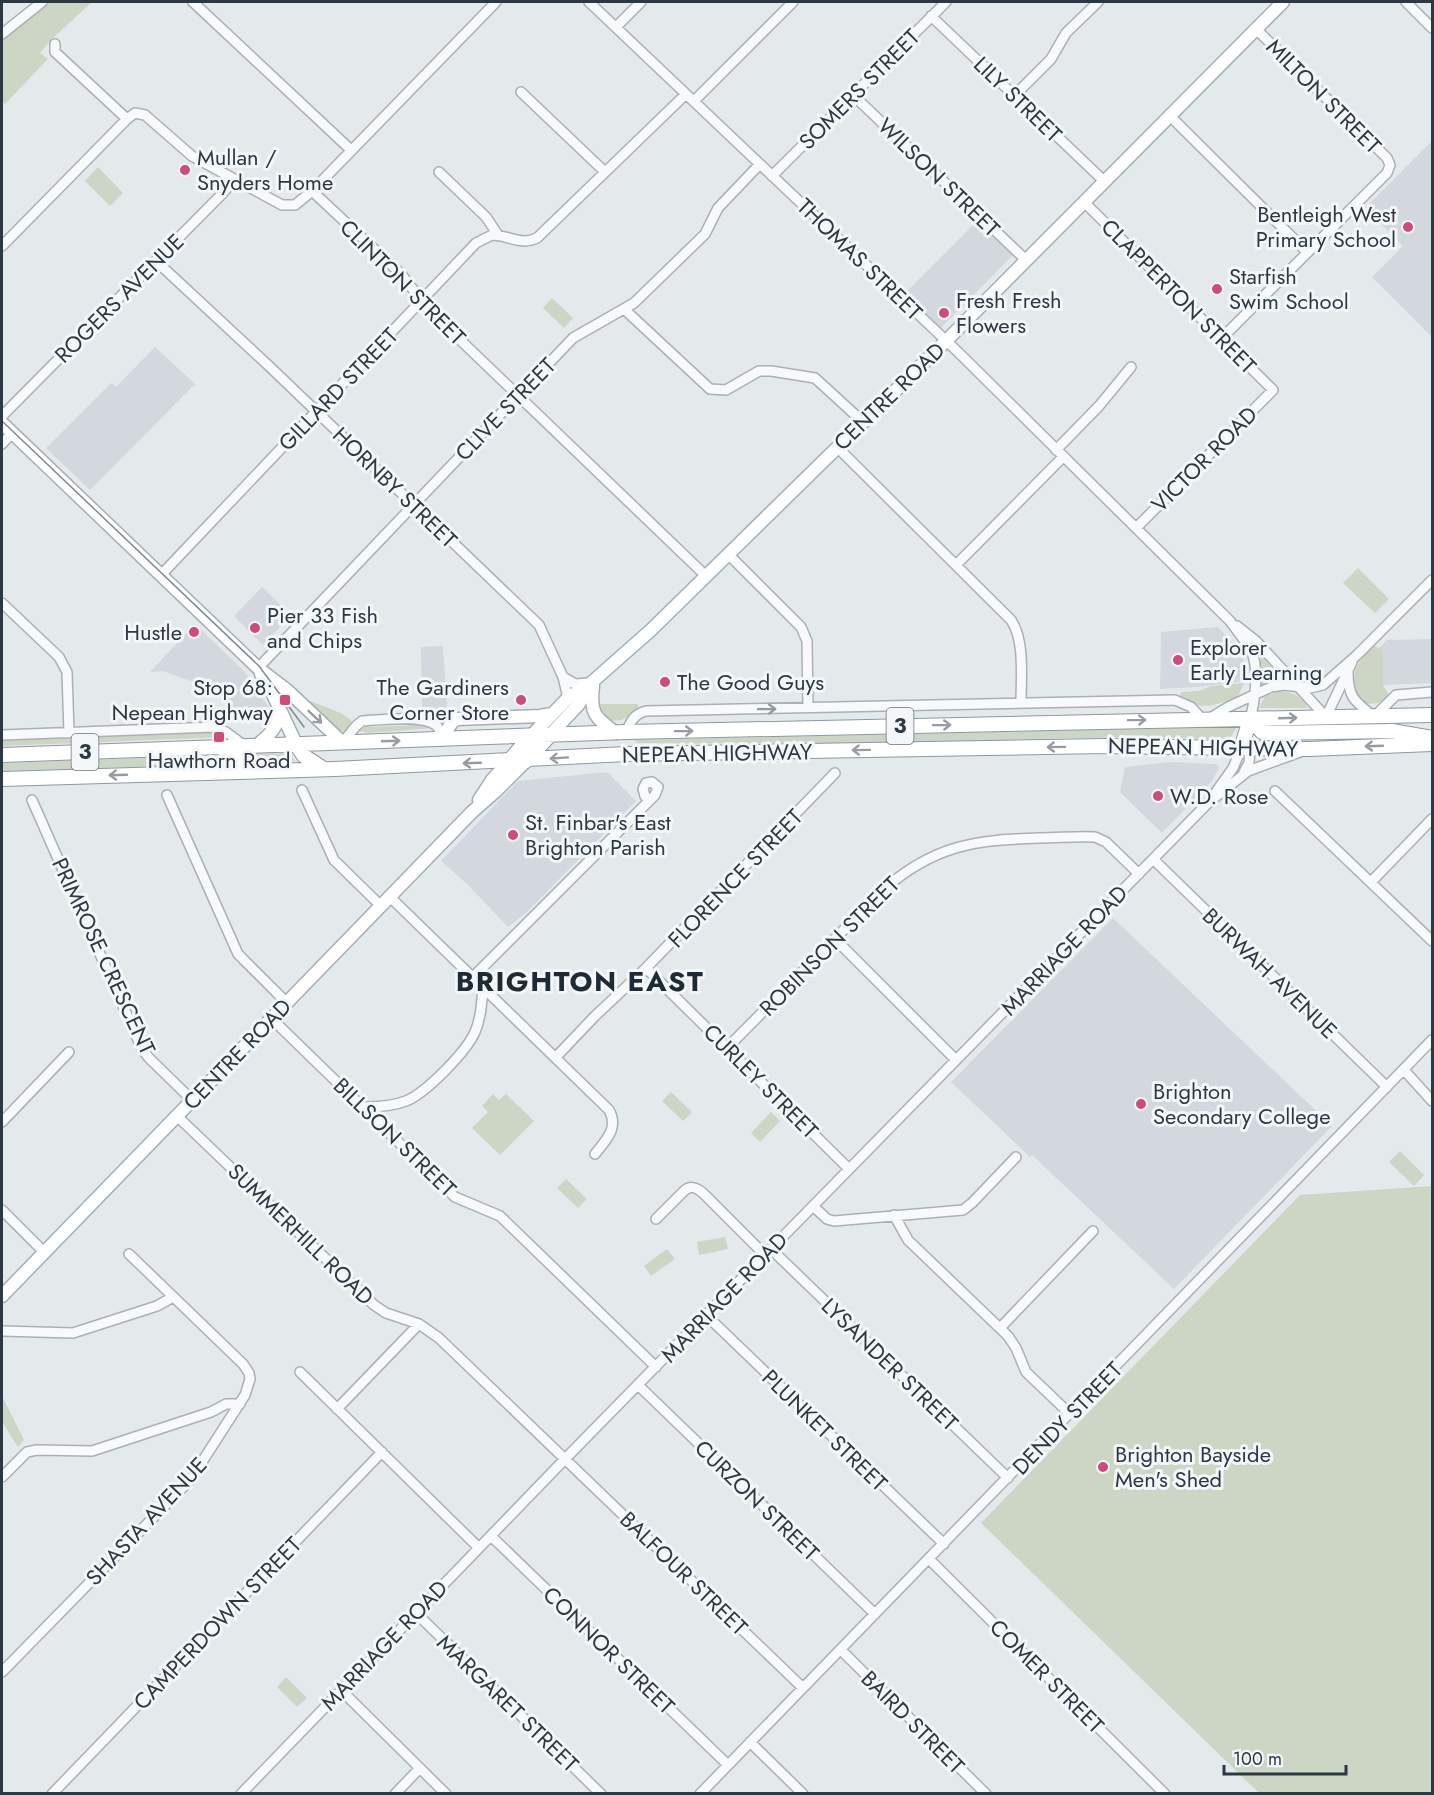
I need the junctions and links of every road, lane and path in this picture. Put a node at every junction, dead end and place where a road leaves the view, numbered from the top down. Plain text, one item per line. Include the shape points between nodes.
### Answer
1 (42, 2) edge
2 (193, 2) edge
3 (496, 2) edge
4 (589, 2) edge
5 (641, 2) edge
6 (793, 2) edge
7 (946, 2) edge
8 (1098, 2) edge
9 (1283, 2) edge
10 (1406, 2) edge
11 (931, 16) junction
12 (616, 27) junction
13 (1432, 28) edge
14 (1256, 29) junction
15 (2, 34) edge
16 (55, 44) dead end
17 (521, 92) dead end
18 (686, 94) junction
19 (853, 95) junction
20 (1015, 95) junction
21 (694, 101) junction
22 (1170, 116) junction
23 (127, 120) junction
24 (351, 150) junction
25 (760, 164) junction
26 (439, 172) dead end
27 (605, 172) junction
28 (772, 176) junction
29 (234, 179) junction
30 (1105, 182) junction
31 (312, 191) junction
32 (1084, 202) junction
33 (498, 235) junction
34 (4, 239) edge
35 (1307, 252) junction
36 (1026, 260) junction
37 (156, 261) junction
38 (422, 301) junction
39 (624, 309) junction
40 (1222, 339) junction
41 (946, 341) junction
42 (1131, 367) dead end
43 (1273, 390) joint
44 (518, 396) junction
45 (316, 412) junction
46 (2, 416) edge
47 (863, 422) junction
48 (2, 423) edge
49 (12, 433) junction
50 (2, 444) edge
51 (837, 447) junction
52 (1060, 453) junction
53 (414, 504) junction
54 (1136, 528) junction
55 (728, 554) junction
56 (956, 566) junction
57 (160, 575) junction
58 (706, 576) junction
59 (1432, 580) edge
60 (2, 603) edge
61 (1230, 621) junction
62 (1357, 655) junction
63 (258, 668) junction
64 (1348, 670) junction
65 (563, 677) junction
66 (593, 682) junction
67 (1299, 687) junction
68 (1432, 692) edge
69 (1254, 694) junction
70 (568, 698) junction
71 (1021, 703) junction
72 (279, 706) junction
73 (808, 708) junction
74 (553, 713) junction
75 (1432, 715) edge
76 (1373, 716) junction
77 (1326, 717) junction
78 (1250, 719) junction
79 (1205, 720) junction
80 (1374, 731) junction
81 (621, 732) junction
82 (69, 733) junction
83 (1319, 733) junction
84 (2, 735) edge
85 (550, 735) junction
86 (531, 736) junction
87 (1432, 738) edge
88 (441, 739) junction
89 (342, 742) junction
90 (296, 744) junction
91 (1432, 744) edge
92 (250, 746) junction
93 (220, 747) junction
94 (1310, 748) junction
95 (1245, 749) junction
96 (626, 754) junction
97 (2, 755) edge
98 (526, 761) junction
99 (508, 762) junction
100 (324, 769) junction
101 (240, 772) junction
102 (835, 772) dead end
103 (1238, 778) junction
104 (2, 779) edge
105 (302, 790) dead end
106 (1275, 791) dead end
107 (166, 795) dead end
108 (32, 801) dead end
109 (649, 801) dead end
110 (1208, 803) junction
111 (472, 812) junction
112 (1432, 819) edge
113 (1153, 859) junction
114 (1139, 874) junction
115 (1371, 882) junction
116 (385, 901) junction
117 (834, 939) junction
118 (1432, 941) edge
119 (646, 968) junction
120 (473, 976) junction
121 (483, 986) junction
122 (286, 1003) junction
123 (272, 1019) junction
124 (1432, 1040) edge
125 (727, 1048) junction
126 (69, 1052) dead end
127 (556, 1057) junction
128 (956, 1060) junction
129 (1402, 1072) junction
130 (1387, 1087) junction
131 (192, 1100) junction
132 (1432, 1101) edge
133 (364, 1107) junction
134 (177, 1116) junction
135 (2, 1122) edge
136 (595, 1154) dead end
137 (1016, 1157) dead end
138 (849, 1169) junction
139 (813, 1206) junction
140 (2, 1210) edge
141 (894, 1215) junction
142 (656, 1220) dead end
143 (1093, 1231) dead end
144 (44, 1252) junction
145 (768, 1252) junction
146 (129, 1254) dead end
147 (171, 1295) junction
148 (2, 1296) edge
149 (706, 1315) junction
150 (419, 1324) junction
151 (1000, 1328) junction
152 (2, 1330) edge
153 (656, 1367) junction
154 (300, 1372) dead end
155 (638, 1385) junction
156 (240, 1404) junction
157 (337, 1409) junction
158 (211, 1412) junction
159 (1070, 1414) junction
160 (234, 1415) junction
161 (382, 1452) junction
162 (565, 1460) junction
163 (2, 1477) edge
164 (1008, 1478) junction
165 (490, 1536) junction
166 (944, 1544) junction
167 (479, 1548) junction
168 (929, 1560) junction
169 (416, 1613) junction
170 (875, 1614) junction
171 (841, 1650) junction
172 (2, 1672) edge
173 (803, 1688) junction
174 (341, 1690) junction
175 (750, 1742) junction
176 (728, 1765) junction
177 (420, 1768) junction
178 (52, 1794) edge
179 (241, 1794) edge
180 (395, 1794) edge
181 (446, 1794) edge
182 (601, 1794) edge
183 (700, 1794) edge
184 (803, 1794) edge
185 (986, 1794) edge
186 (1165, 1794) edge

1 - 15 street
2 - 24 street
3 - 24 street
4 - 12 street, THOMAS STREET
5 - 12 street
6 - 21 street
7 - 11 street, SOMERS STREET
8 - 20 street via 1066,33 1051,58
9 - 14 main road, CENTRE ROAD
10 - 13 street
11 - 19 street, SOMERS STREET
11 - 20 street, LILY STREET
12 - 18 street, THOMAS STREET
14 - 22 main road, CENTRE ROAD
14 - 35 street, MILTON STREET via 1390,165
16 - 23 street via 55,52
17 - 27 street
18 - 21 street, THOMAS STREET
18 - 27 street
19 - 28 street, SOMERS STREET
19 - 36 street, WILSON STREET
20 - 30 street, LILY STREET
21 - 25 street, THOMAS STREET
22 - 30 main road, CENTRE ROAD
22 - 35 street
23 - 29 street via 135,113 145,115 188,153
23 - 34 street
24 - 31 street
25 - 28 street, THOMAS STREET
25 - 39 street, CLIVE STREET via 718,207 705,234
26 - 33 street via 486,217
27 - 33 street via 537,238 519,241
28 - 41 street, THOMAS STREET
29 - 31 street via 287,206 299,203
29 - 37 street, ROGERS AVENUE
30 - 32 main road, CENTRE ROAD
31 - 38 street, CLINTON STREET via 401,274
32 - 36 main road, CENTRE ROAD
32 - 40 street, CLAPPERTON STREET
33 - 38 street, GILLARD STREET via 481,239
35 - 40 street
36 - 41 main road, CENTRE ROAD
37 - 45 street, HORNBY STREET
37 - 46 street, ROGERS AVENUE
38 - 44 street, CLINTON STREET
38 - 45 street, GILLARD STREET
39 - 44 street, CLIVE STREET via 578,334
39 - 47 street via 710,389 726,390 759,371 815,378
40 - 43 street, CLAPPERTON STREET
41 - 47 main road, CENTRE ROAD
41 - 52 street, THOMAS STREET
42 - 52 street
43 - 54 street, VICTOR ROAD
44 - 53 street, CLIVE STREET
44 - 58 street, CLINTON STREET
45 - 53 street, HORNBY STREET
45 - 57 street, GILLARD STREET
47 - 51 main road, CENTRE ROAD
48 - 49 main road
49 - 50 street
49 - 57 main road
51 - 55 main road, CENTRE ROAD
51 - 56 street
52 - 54 street, THOMAS STREET
52 - 56 street
53 - 63 street, CLIVE STREET
53 - 65 street, HORNBY STREET via 539,625
54 - 61 street, THOMAS STREET
55 - 58 main road, CENTRE ROAD
55 - 73 street via 801,627 807,641
56 - 71 street via 1014,624 1020,643
57 - 63 main road
58 - 66 main road, CENTRE ROAD
59 - 62 street
60 - 82 street via 65,667
61 - 67 street, THOMAS STREET via 1256,641
61 - 69 street, THOMAS STREET via 1252,654
62 - 64 street
62 - 67 street via 1321,686
63 - 72 main road
63 -> 89 main road
64 - 76 street via 1352,696
64 - 77 street
65 - 66 street via 580,685
65 - 70 street, HORNBY STREET
66 - 70 main road, CENTRE ROAD
66 - 81 main road via 593,711 600,721
66 - 85 main road, CENTRE ROAD
67 - 69 street via 1276,686
67 - 77 street, THOMAS STREET
68 - 76 street via 1397,695
69 - 78 street, THOMAS STREET
69 - 79 street
70 - 74 main road, CENTRE ROAD
71 - 73 street
71 - 79 street via 1175,700 1191,707
72 - 90 main road
72 - 92 main road via 274,730
81 -> 73 street via 632,718 646,711
74 - 86 main road, CENTRE ROAD
74 - 88 main road via 456,719
75 - 76 highway, NEPEAN HIGHWAY / 3
76 - 77 highway, NEPEAN HIGHWAY / 3
76 - 80 highway
78 -> 77 highway, NEPEAN HIGHWAY / 3
77 - 83 highway
78 - 79 highway, NEPEAN HIGHWAY / 3
78 - 83 highway via 1265,733
78 - 95 highway
81 -> 79 highway, NEPEAN HIGHWAY / 3
80 - 83 highway
80 - 87 highway
81 - 85 highway, NEPEAN HIGHWAY / 3
81 - 96 highway
82 - 84 street
82 - 92 street via 215,727
83 - 94 highway
85 - 86 highway, NEPEAN HIGHWAY / 3
85 - 98 highway, CENTRE ROAD
86 - 88 highway, NEPEAN HIGHWAY / 3
86 - 99 highway, CENTRE ROAD
89 -> 88 highway, NEPEAN HIGHWAY / 3
88 - 89 street via 436,726 417,719 363,721
89 - 90 highway, NEPEAN HIGHWAY / 3
90 - 92 highway, NEPEAN HIGHWAY / 3
90 - 100 highway via 304,756
91 -> 94 highway, NEPEAN HIGHWAY / 3
92 - 93 highway, NEPEAN HIGHWAY / 3
93 - 97 highway, NEPEAN HIGHWAY / 3
93 - 101 highway via 243,760
94 - 95 highway, NEPEAN HIGHWAY / 3
94 - 103 street, MARRIAGE ROAD via 1251,769
95 -> 96 highway, NEPEAN HIGHWAY / 3 via 1106,746
95 - 103 street via 1247,767
95 - 110 street, MARRIAGE ROAD
96 -> 98 highway, NEPEAN HIGHWAY / 3
98 - 99 highway, NEPEAN HIGHWAY / 3
98 - 111 main road, CENTRE ROAD
99 -> 100 highway, NEPEAN HIGHWAY / 3
99 - 111 main road, CENTRE ROAD
100 - 101 highway, NEPEAN HIGHWAY / 3
101 -> 104 highway, NEPEAN HIGHWAY / 3
102 - 119 street, FLORENCE STREET
103 - 110 street, MARRIAGE ROAD
105 - 116 street via 334,860
106 - 115 street
107 - 122 street via 238,954
108 - 131 street, PRIMROSE CRESCENT via 142,1048
109 - 120 street
110 - 113 street, MARRIAGE ROAD
111 - 116 main road, CENTRE ROAD
112 - 115 street
113 - 114 street, MARRIAGE ROAD
113 - 130 street, BURWAH AVENUE
114 - 117 street, ROBINSON STREET via 1098,838 976,842 934,855 909,869
114 - 128 street, MARRIAGE ROAD
115 - 118 street
116 - 120 street
116 - 122 main road, CENTRE ROAD
117 - 125 street, ROBINSON STREET
117 - 128 street
119 - 125 street, CURLEY STREET
119 - 127 street, FLORENCE STREET
120 - 121 street
121 - 127 street
121 - 133 street via 480,1016 471,1040 428,1087 404,1102
122 - 123 main road, CENTRE ROAD
123 - 131 main road, CENTRE ROAD
123 - 133 street, BILLSON STREET
124 - 129 street, DENDY STREET
125 - 138 street, CURLEY STREET
126 - 135 street
127 - 136 street via 612,1114 614,1127
128 - 138 street, MARRIAGE ROAD
129 - 130 street, DENDY STREET
129 - 132 street
130 - 159 street, DENDY STREET
131 - 134 main road, CENTRE ROAD
133 - 153 street, BILLSON STREET via 458,1198 500,1216
134 - 144 main road, CENTRE ROAD
134 - 150 street, SUMMERHILL ROAD via 374,1305
137 - 141 street via 963,1210
138 - 139 street, MARRIAGE ROAD
139 - 141 street via 834,1221
139 - 145 street, MARRIAGE ROAD
140 - 144 street
141 - 151 street via 908,1240
142 - 145 street, LYSANDER STREET via 685,1190 696,1188
143 - 151 street
144 - 148 main road, CENTRE ROAD
145 - 149 street, MARRIAGE ROAD
145 - 164 street, LYSANDER STREET
146 - 147 street, SHASTA AVENUE
147 - 152 street via 164,1304 73,1333
147 - 156 street, SHASTA AVENUE via 247,1369 250,1379
149 - 153 street, MARRIAGE ROAD
149 - 166 street, PLUNKET STREET
150 - 157 street
150 - 162 street, SUMMERHILL ROAD via 439,1338
151 - 159 street via 1013,1342 1026,1372
153 - 155 street, MARRIAGE ROAD
154 - 157 street
155 - 162 street, MARRIAGE ROAD
155 - 170 street, CURZON STREET
156 - 158 street via 226,1404
156 - 160 street, SHASTA AVENUE
157 - 161 street
158 - 160 street
158 - 163 street via 92,1451 27,1452
159 - 164 street, DENDY STREET
160 - 172 street, SHASTA AVENUE via 191,1479
161 - 167 street
161 - 178 street, CAMPERDOWN STREET
162 - 165 street, MARRIAGE ROAD
162 - 173 street, BALFOUR STREET
164 - 166 street, DENDY STREET
165 - 167 street, MARRIAGE ROAD
165 - 176 street, CONNOR STREET
166 - 168 street, DENDY STREET
167 - 169 street, MARRIAGE ROAD
168 - 170 street, DENDY STREET
168 - 186 street, COMER STREET
169 - 174 street, MARRIAGE ROAD
169 - 182 street, MARGARET STREET
170 - 171 street, DENDY STREET
171 - 173 street, DENDY STREET
171 - 185 street, BAIRD STREET
173 - 175 street, DENDY STREET
174 - 177 street
174 - 179 street, MARRIAGE ROAD
175 - 176 street, DENDY STREET
175 - 184 street
176 - 183 street, DENDY STREET
177 - 180 street
177 - 181 street

